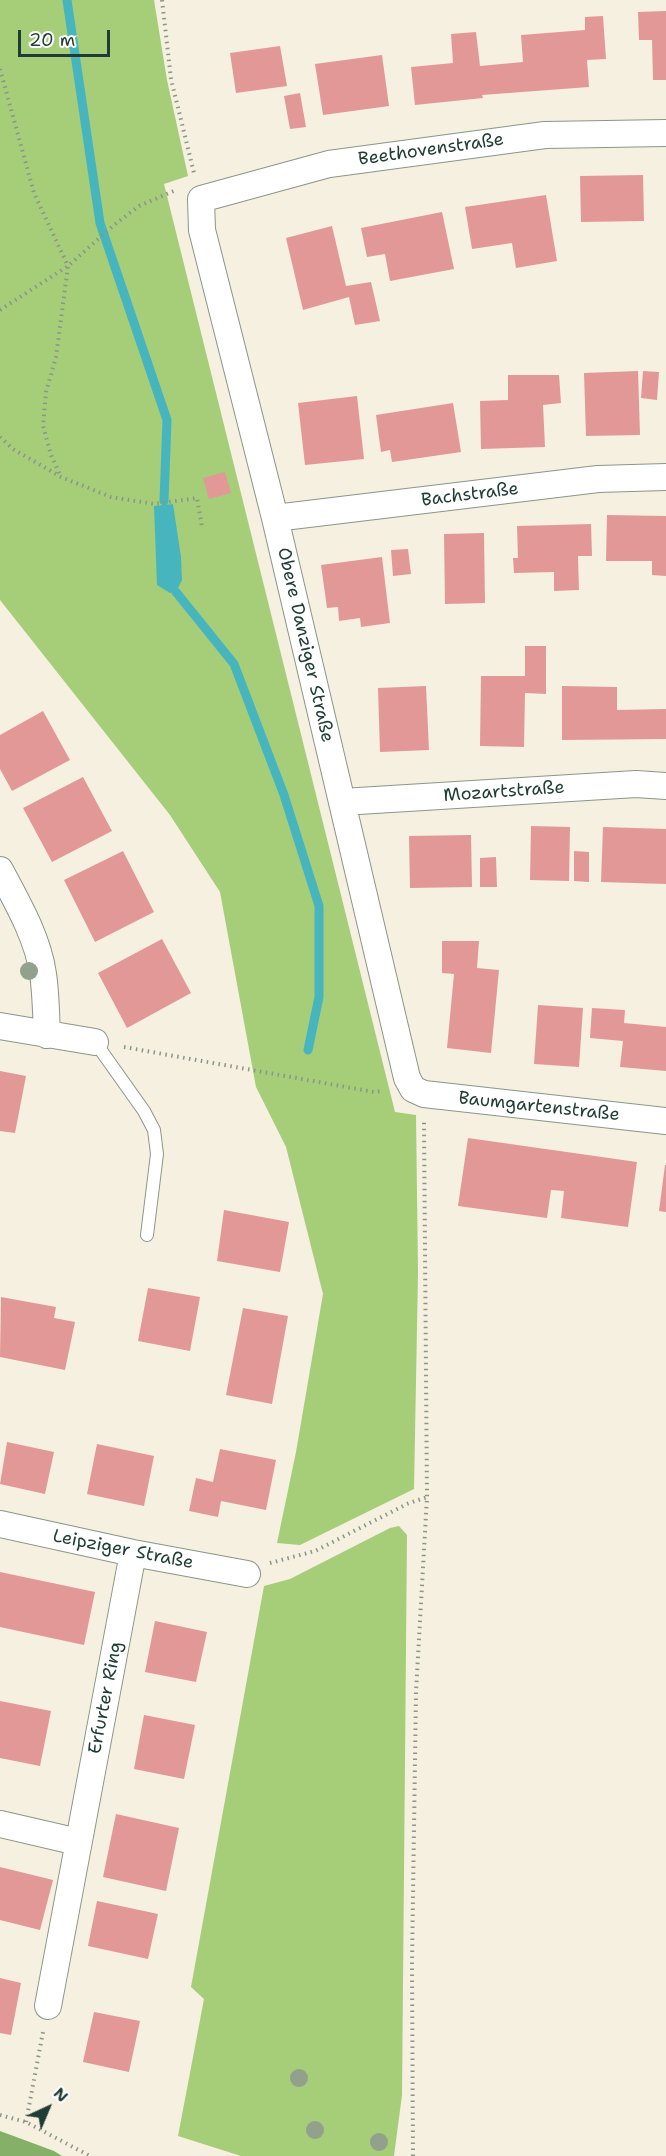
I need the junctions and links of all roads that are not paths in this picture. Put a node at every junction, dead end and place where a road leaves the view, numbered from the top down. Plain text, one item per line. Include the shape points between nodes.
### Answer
1 (666, 133) edge
2 (199, 191) joint
3 (666, 477) edge
4 (275, 518) junction
5 (666, 786) edge
6 (342, 802) junction
7 (0, 870) edge
8 (0, 1026) edge
9 (47, 1035) junction
10 (95, 1042) joint
11 (419, 1092) joint
12 (666, 1121) edge
13 (147, 1235) dead end
14 (0, 1524) edge
15 (133, 1553) junction
16 (247, 1574) road end
17 (0, 1824) edge
18 (78, 1842) junction
19 (48, 2006) road end

1 - 2 street, Beethovenstraße via 545,135 329,164
2 - 4 street, Obere Danziger Straße via 202,230
3 - 4 street, Bachstraße via 598,479
4 - 6 street, Obere Danziger Straße
5 - 6 street, Mozartstraße via 636,784
6 - 11 street, Obere Danziger Straße via 407,1078
7 - 9 street via 34,942 43,973
8 - 9 street
9 - 10 street
10 - 13 lane via 154,1130 157,1154
11 - 12 street, Baumgartenstraße
14 - 15 street, Leipziger Straße
15 - 16 street, Leipziger Straße
15 - 18 street, Erfurter Ring
17 - 18 street
18 - 19 street, Erfurter Ring

